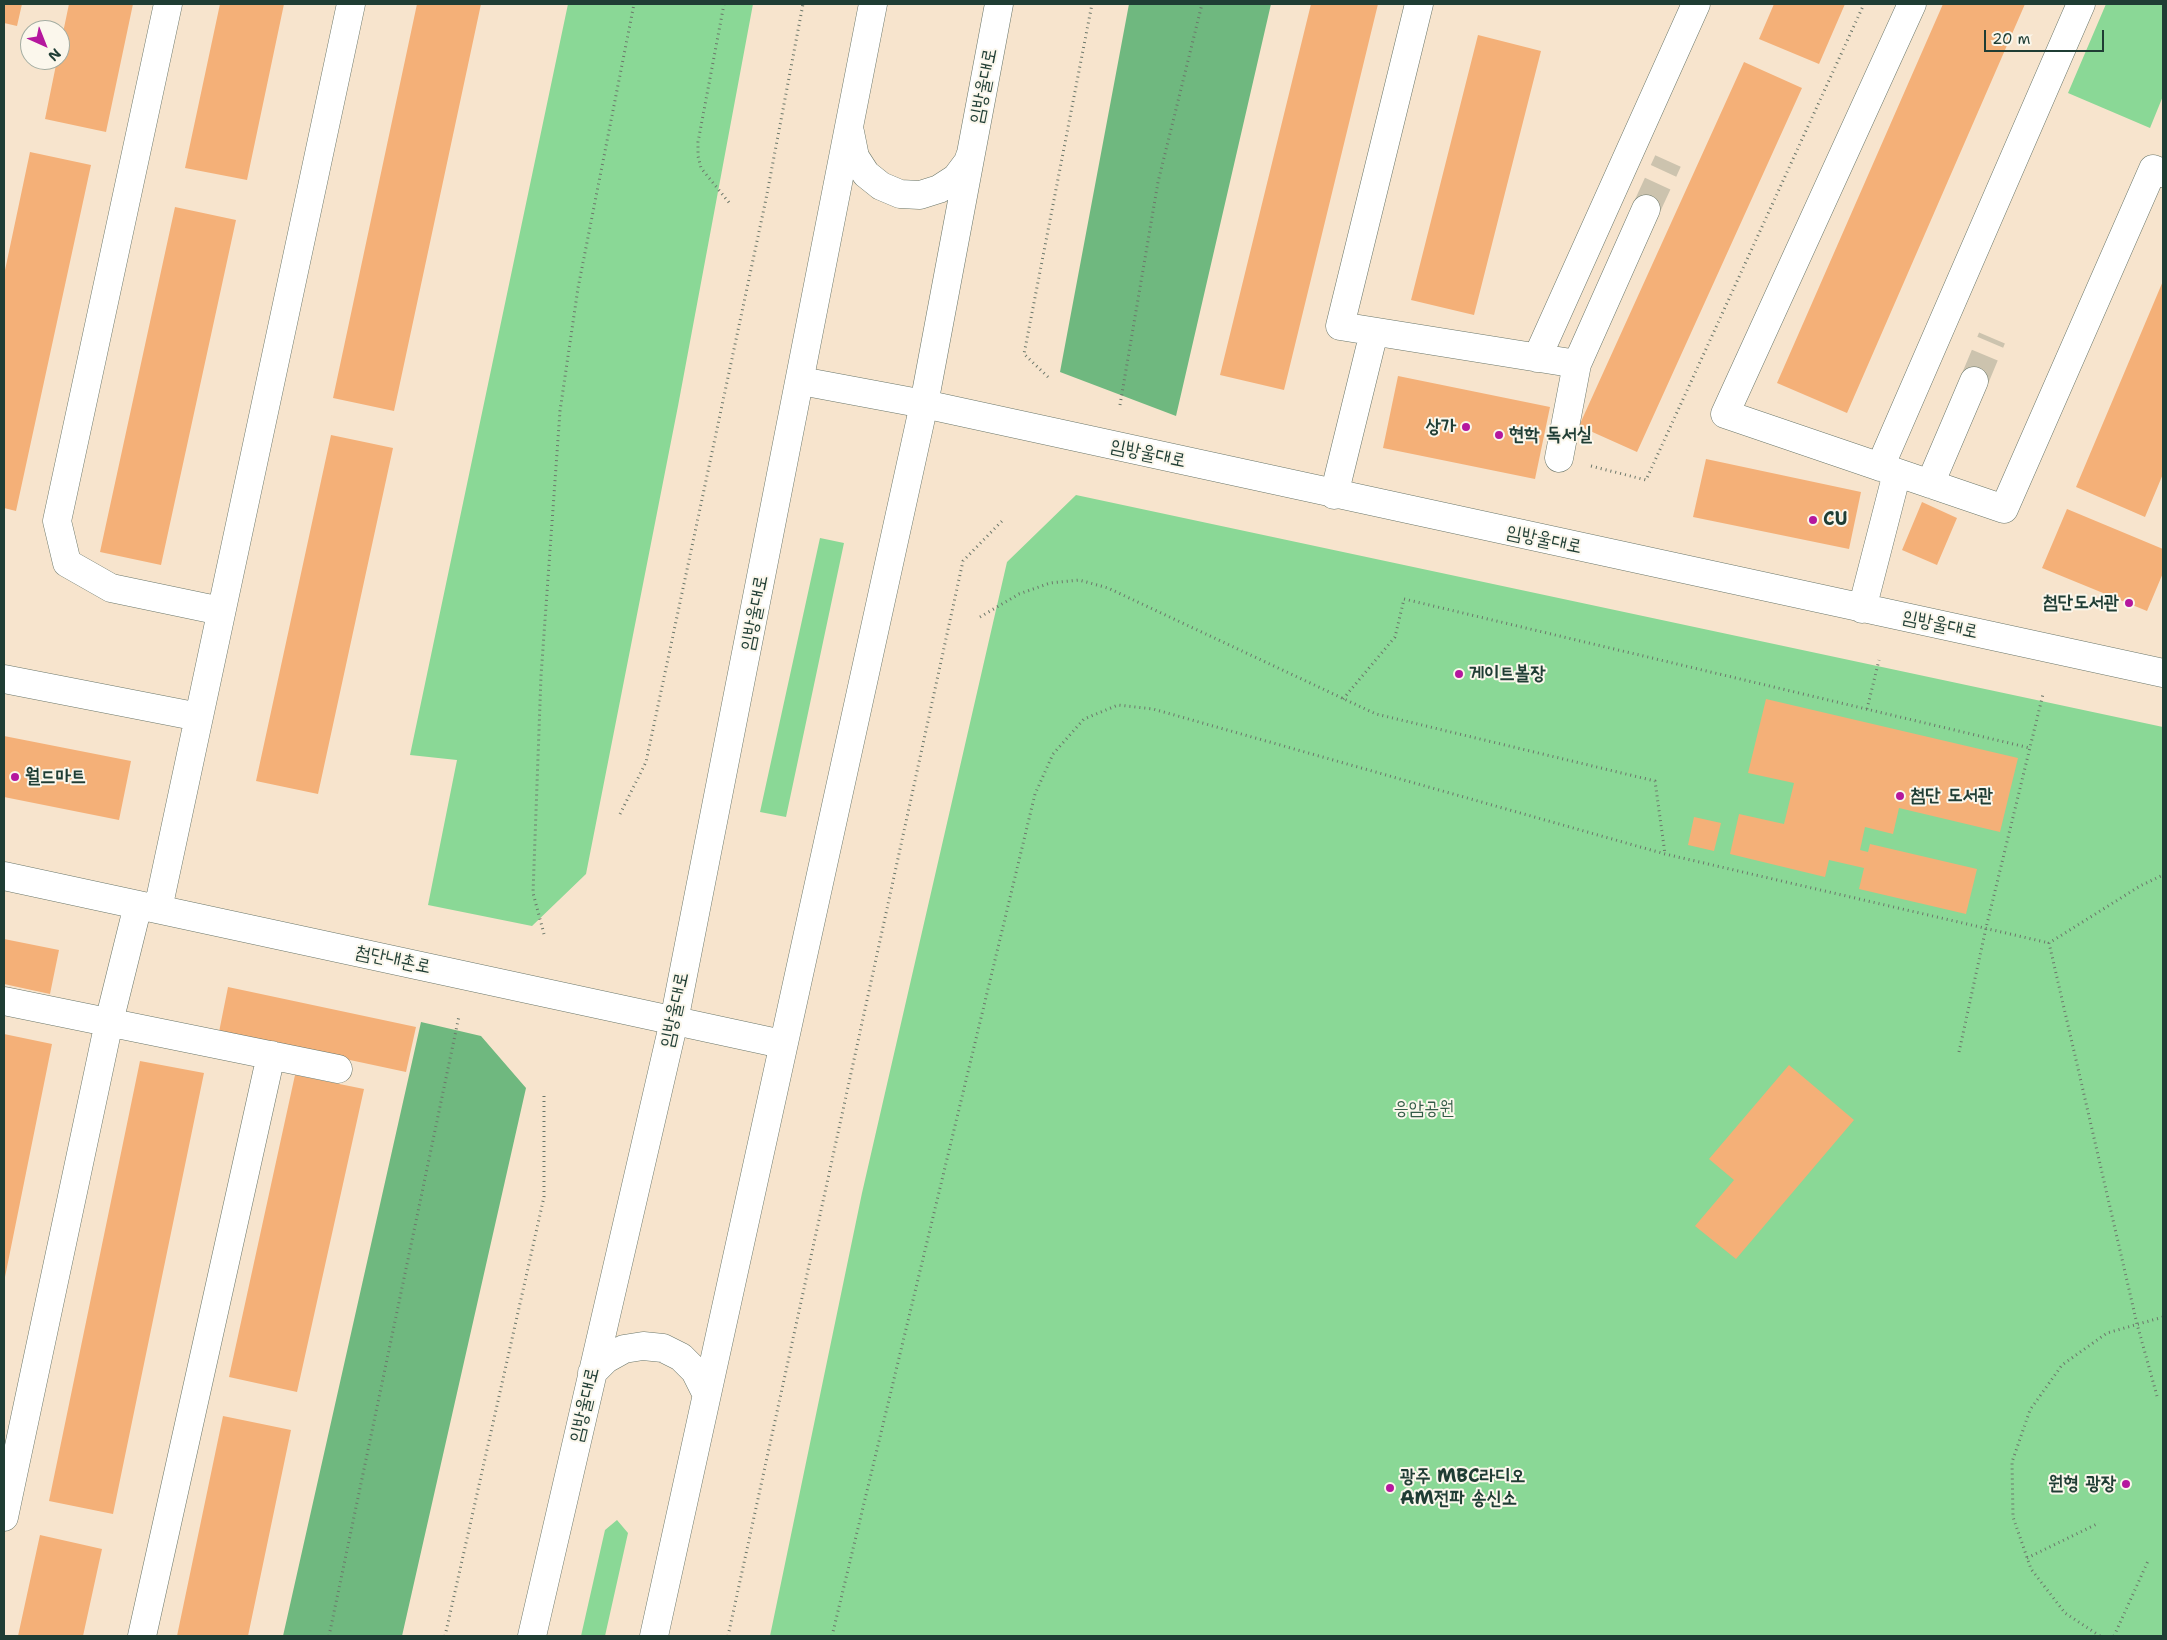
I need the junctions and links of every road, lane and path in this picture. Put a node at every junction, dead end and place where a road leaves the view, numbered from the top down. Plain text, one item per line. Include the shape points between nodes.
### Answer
1 (168, 4) edge
2 (351, 4) edge
3 (634, 4) edge
4 (724, 4) edge
5 (803, 4) edge
6 (873, 4) edge
7 (999, 4) edge
8 (1092, 4) edge
9 (1202, 4) edge
10 (1419, 4) edge
11 (1696, 4) edge
12 (1864, 4) edge
13 (1912, 4) edge
14 (2081, 4) edge
15 (851, 118) junction
16 (973, 140) junction
17 (2163, 173) edge
18 (731, 205) dead end
19 (1646, 209) tunnel mouth
20 (1374, 332) junction
21 (1538, 358) junction
22 (1577, 364) junction
23 (1048, 377) dead end
24 (801, 381) junction
25 (1974, 381) tunnel mouth
26 (924, 404) junction
27 (1120, 405) dead end
28 (1559, 458) joint
29 (1889, 470) junction
30 (1930, 484) junction
31 (1334, 495) junction
32 (1002, 520) dead end
33 (1862, 608) junction
34 (221, 611) junction
35 (980, 618) dead end
36 (1879, 660) dead end
37 (2163, 673) edge
38 (4, 678) edge
39 (2043, 694) dead end
40 (1343, 698) junction
41 (1867, 710) junction
42 (199, 717) junction
43 (2030, 748) junction
44 (620, 814) dead end
45 (1665, 854) junction
46 (2163, 875) edge
47 (4, 876) edge
48 (148, 907) junction
49 (1986, 928) junction
50 (544, 934) dead end
51 (2048, 943) junction
52 (4, 1001) edge
53 (459, 1016) dead end
54 (674, 1021) junction
55 (109, 1022) junction
56 (782, 1044) junction
57 (1959, 1052) dead end
58 (271, 1056) junction
59 (338, 1069) dead end
60 (544, 1095) dead end
61 (2163, 1317) edge
62 (2137, 1324) junction
63 (592, 1373) junction
64 (706, 1393) junction
65 (2157, 1396) dead end
66 (4, 1517) edge
67 (2099, 1523) dead end
68 (2027, 1558) junction
69 (2148, 1561) dead end
70 (142, 1636) edge
71 (329, 1636) edge
72 (445, 1636) edge
73 (532, 1636) edge
74 (654, 1636) edge
75 (728, 1636) edge
76 (832, 1636) edge
77 (2100, 1636) edge
78 (2114, 1636) edge

1 - 34 main road via 57,521 68,563 111,588
2 - 34 main road
3 - 50 path via 578,288 560,411 541,676 534,883
4 - 18 path via 698,156 701,168
5 - 44 path via 766,199 646,762
6 - 15 main road, 임방울대로
7 - 16 main road, 임방울대로
8 - 23 path via 1024,354
9 - 27 path via 1158,182
10 - 20 main road via 1340,326
11 - 21 main road
12 - 28 path via 1646,480
13 - 29 main road via 1725,414
14 - 29 main road
15 - 16 main road via 854,157 866,174 881,186 900,194 926,193 956,178 968,162
15 - 24 main road, 임방울대로
16 - 26 main road, 임방울대로
17 - 30 main road via 2153,168 2004,509
19 - 22 main road
20 - 21 main road
20 - 31 main road
21 - 22 main road
22 - 28 main road
24 - 26 main road, 임방울대로
24 - 54 main road, 임방울대로
25 - 30 main road
26 - 31 main road, 임방울대로
26 - 56 main road, 임방울대로
29 - 30 main road
29 - 33 main road
31 - 33 main road, 임방울대로
32 - 75 path via 963,561
33 - 37 main road, 임방울대로
34 - 42 main road
35 - 40 path via 1019,594 1050,583 1079,580 1108,588
36 - 41 path
38 - 42 main road
39 - 43 path
40 - 41 path via 1395,637 1404,599
40 - 45 path via 1376,714 1655,781
41 - 43 path
42 - 48 main road
43 - 49 path
45 - 49 path
45 - 76 path via 1153,709 1118,705 1084,719 1053,754 1035,794
46 - 51 path
47 - 48 main road, 첨단내촌로
48 - 54 main road, 첨단내촌로
48 - 55 main road
49 - 51 path
49 - 57 path
51 - 62 path
52 - 55 main road
53 - 71 path
54 - 56 main road, 첨단내촌로
54 - 63 main road, 임방울대로
55 - 58 main road
55 - 66 main road
56 - 64 main road, 임방울대로
58 - 59 main road
58 - 70 main road
60 - 72 path via 544,1197
61 - 62 path
62 - 65 path
62 - 68 path via 2107,1333 2062,1365 2030,1410 2012,1462 2013,1517
63 - 64 main road via 606,1359 624,1349 663,1348 681,1357 695,1371
63 - 73 main road, 임방울대로
64 - 74 main road, 임방울대로
67 - 68 path
68 - 77 path via 2031,1570 2065,1613
69 - 78 path

